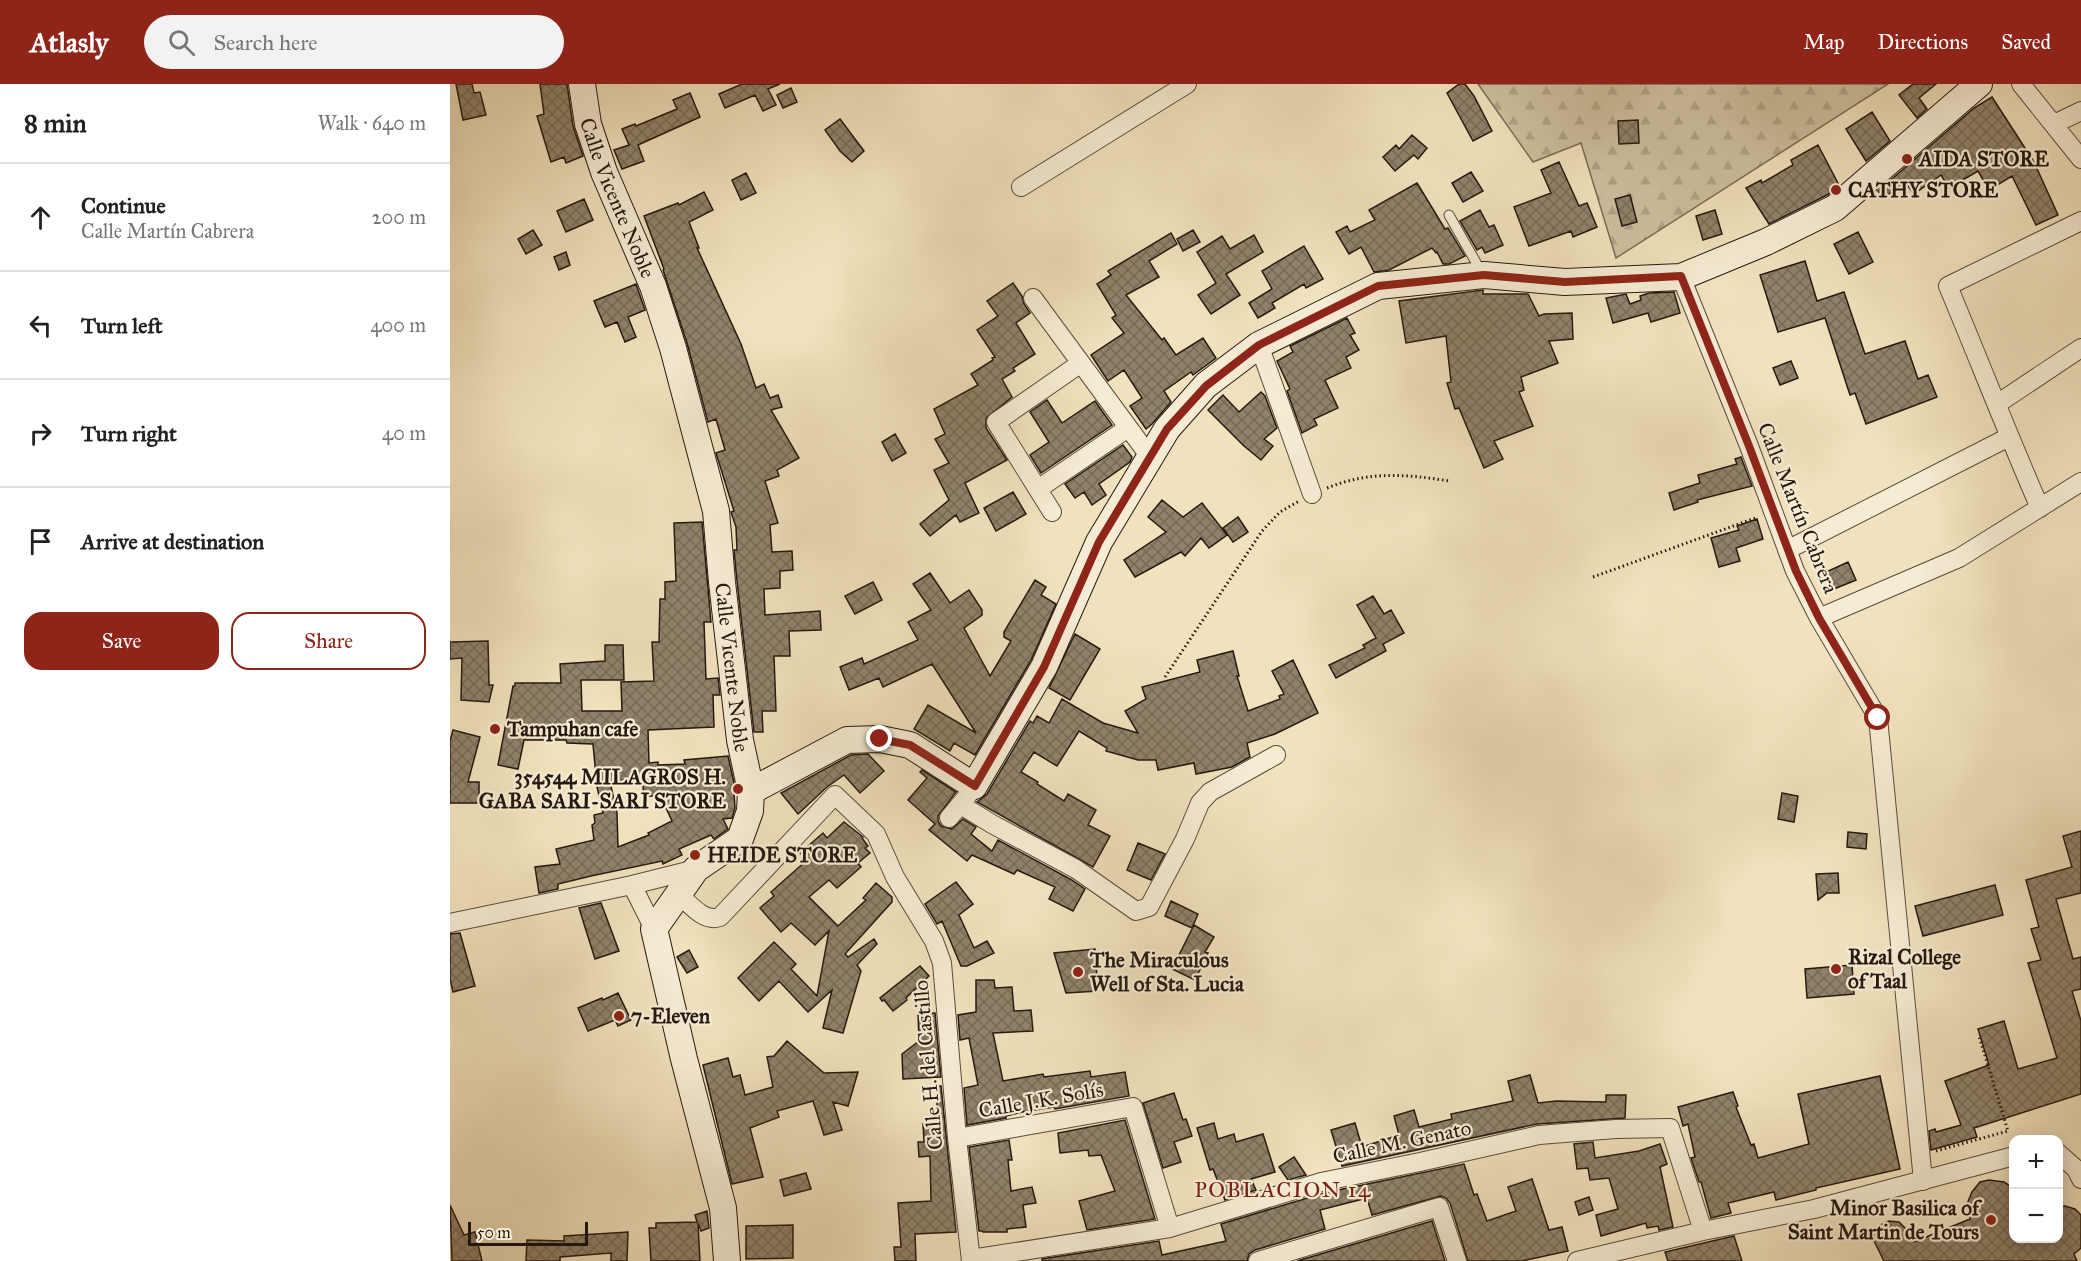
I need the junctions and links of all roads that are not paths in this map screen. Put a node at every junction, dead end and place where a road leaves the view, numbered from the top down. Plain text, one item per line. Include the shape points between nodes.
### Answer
1 (582, 84) edge
2 (1187, 84) edge
3 (1979, 84) edge
4 (2020, 84) edge
5 (2081, 111) edge
6 (2054, 124) junction
7 (2081, 159) edge
8 (1022, 187) dead end
9 (1449, 215) dead end
10 (2081, 221) edge
11 (1484, 275) junction
12 (1681, 276) junction
13 (1033, 298) dead end
14 (1259, 345) junction
15 (2081, 348) edge
16 (1081, 363) junction
17 (1997, 404) junction
18 (1128, 428) junction
19 (2009, 437) junction
20 (1150, 457) junction
21 (2081, 482) edge
22 (1038, 489) junction
23 (1312, 494) road end
24 (2040, 508) junction
25 (1052, 512) dead end
26 (1787, 550) junction
27 (1819, 618) junction
28 (1276, 755) dead end
29 (751, 791) junction
30 (962, 803) junction
31 (696, 869) junction
32 (632, 885) junction
33 (678, 894) junction
34 (450, 923) edge
35 (654, 929) junction
36 (957, 1138) junction
37 (2009, 1157) edge
38 (2063, 1157) edge
39 (2081, 1179) edge
40 (1923, 1181) junction
41 (1170, 1228) junction
42 (1703, 1231) junction
43 (971, 1260) edge
44 (727, 1261) edge
45 (1258, 1261) edge
46 (1457, 1261) edge
47 (1577, 1261) edge

1 - 29 street, Calle Vicente Noble via 588,124 604,172 653,286 673,348 716,512 740,740
2 - 8 street
3 - 12 street via 1835,208 1766,242
4 - 6 street
5 - 6 street
6 - 7 street
9 - 11 lane
10 - 17 street via 1948,286
11 - 12 street via 1565,282
11 - 14 street via 1378,286
12 - 26 street, Calle Martín Cabrera
13 - 16 street
14 - 20 street via 1206,386 1167,429
14 - 23 street
15 - 17 street
16 - 18 street
16 - 22 street via 996,422
17 - 19 street
18 - 20 street
18 - 22 street
19 - 24 street
19 - 26 street
20 - 30 street via 1099,542 1044,667
21 - 24 street
22 - 25 street
24 - 27 street via 1959,558
26 - 27 street, Calle Martín Cabrera
27 - 40 street, Calle Martín Cabrera via 1878,718
28 - 30 street via 1210,792 1200,803 1149,908 1137,911 1076,869 992,824
29 - 30 street via 847,740 880,739 910,745
29 - 31 street, Calle Vicente Noble via 750,811 740,839
31 - 32 street
31 - 33 street, Calle Vicente Noble
32 - 34 street
32 - 35 street
33 - 35 street, Calle Vicente Noble
33 - 36 street, Calle H. del Castillo via 705,917 720,917 835,795 876,834 942,963
35 - 44 street via 723,1208
36 - 41 street, Calle J.K. Solís via 1133,1107
36 - 43 street, Calle H. del Castillo
37 - 40 street
38 - 39 street
40 - 42 street via 1814,1209
41 - 42 street, Calle M. Genato via 1321,1182 1539,1135 1670,1128
41 - 43 street, Calle M. Genato
42 - 47 street
45 - 46 street via 1439,1207

